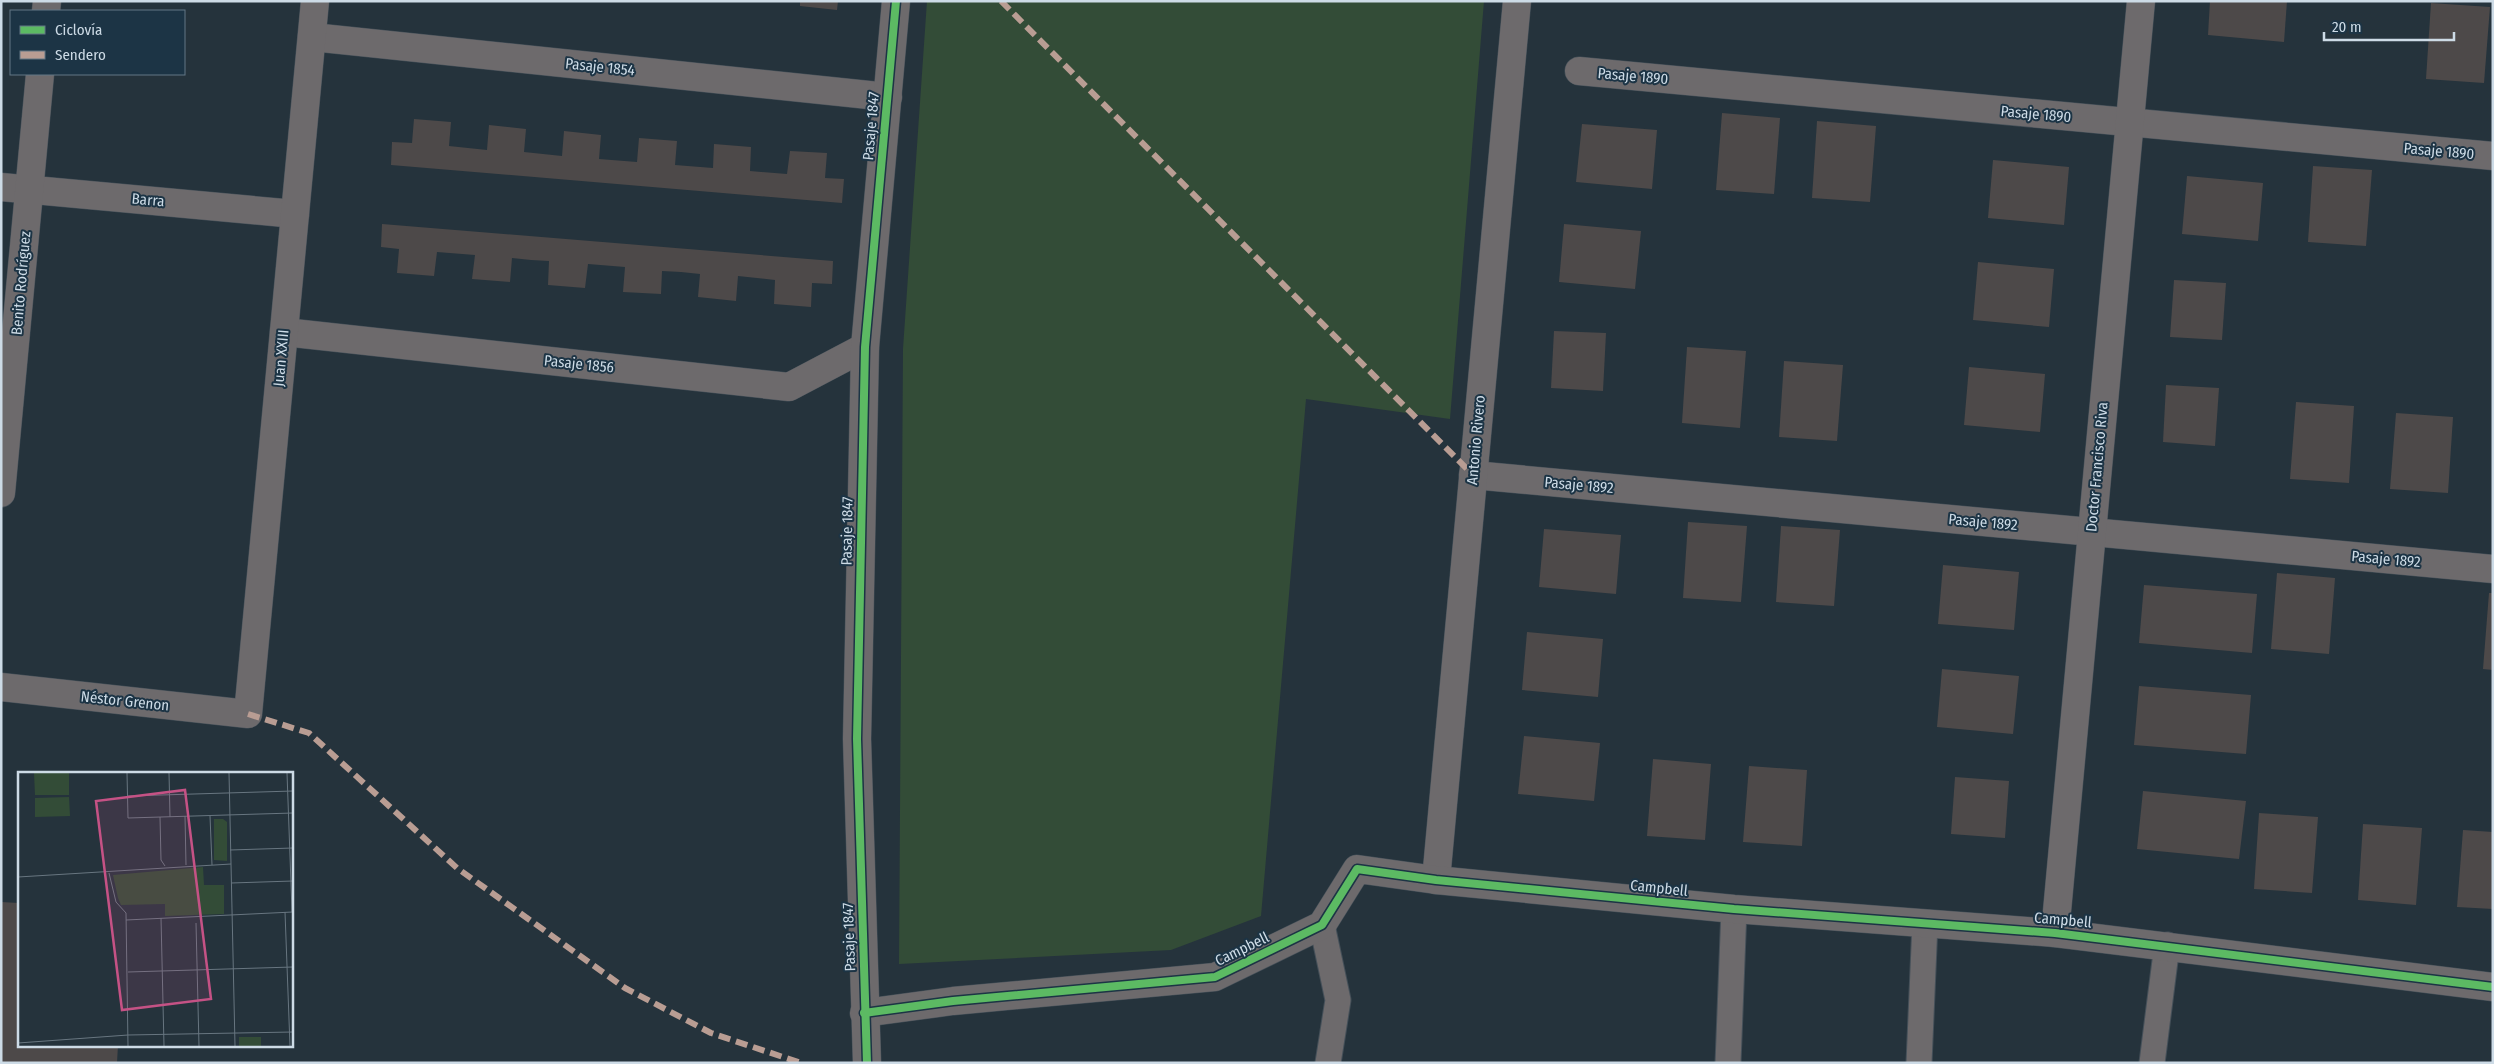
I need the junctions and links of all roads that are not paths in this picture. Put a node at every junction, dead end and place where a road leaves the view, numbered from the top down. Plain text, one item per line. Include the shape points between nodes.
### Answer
1 (315, 1) edge
2 (896, 1) edge
3 (1517, 1) edge
4 (2140, 1) edge
5 (312, 37) junction
6 (1579, 71) dead end
7 (40, 75) edge
8 (888, 97) junction
9 (2129, 122) junction
10 (2493, 156) edge
11 (1, 187) edge
12 (29, 189) junction
13 (295, 214) junction
14 (284, 332) junction
15 (865, 347) junction
16 (1473, 475) junction
17 (1, 492) edge
18 (2091, 532) junction
19 (2493, 569) edge
20 (1, 687) edge
21 (248, 714) joint
22 (1436, 880) junction
23 (1734, 909) junction
24 (1925, 923) junction
25 (1322, 925) junction
26 (2055, 932) junction
27 (2167, 945) junction
28 (2493, 987) edge
29 (864, 1013) junction
30 (867, 1063) edge
31 (1328, 1063) edge
32 (1728, 1063) edge
33 (1919, 1063) edge
34 (2152, 1063) edge

1 - 5 street, Juan XXIII
2 - 8 street, Pasaje 1847
3 - 16 street, Antonio Rivero
4 - 9 street, Doctor Francisco Riva
5 - 8 street, Pasaje 1854
5 - 13 street, Juan XXIII
6 - 9 street, Pasaje 1890
7 - 12 street, Benito Rodríguez
8 - 15 street, Pasaje 1847
9 - 10 street, Pasaje 1890
9 - 18 street, Doctor Francisco Riva
11 - 12 street, Barra
12 - 13 street, Barra
12 - 17 street, Benito Rodríguez
13 - 14 street, Juan XXIII
14 - 15 street, Pasaje 1856 via 789,387
14 - 21 street, Juan XXIII
15 - 29 street, Pasaje 1847 via 857,739
16 - 18 street, Pasaje 1892
16 - 22 street, Antonio Rivero
18 - 19 street, Pasaje 1892
18 - 26 street, Doctor Francisco Riva
20 - 21 street, Néstor Grenon
22 - 23 street, Campbell
22 - 25 street, Campbell via 1358,870
23 - 24 street, Campbell
23 - 32 lane
24 - 26 street, Campbell
24 - 33 lane
25 - 29 street, Campbell via 1215,977 953,1001
25 - 31 lane via 1338,1000
26 - 27 street, Campbell
27 - 28 street, Campbell
27 - 34 lane
29 - 30 street, Pasaje 1847

